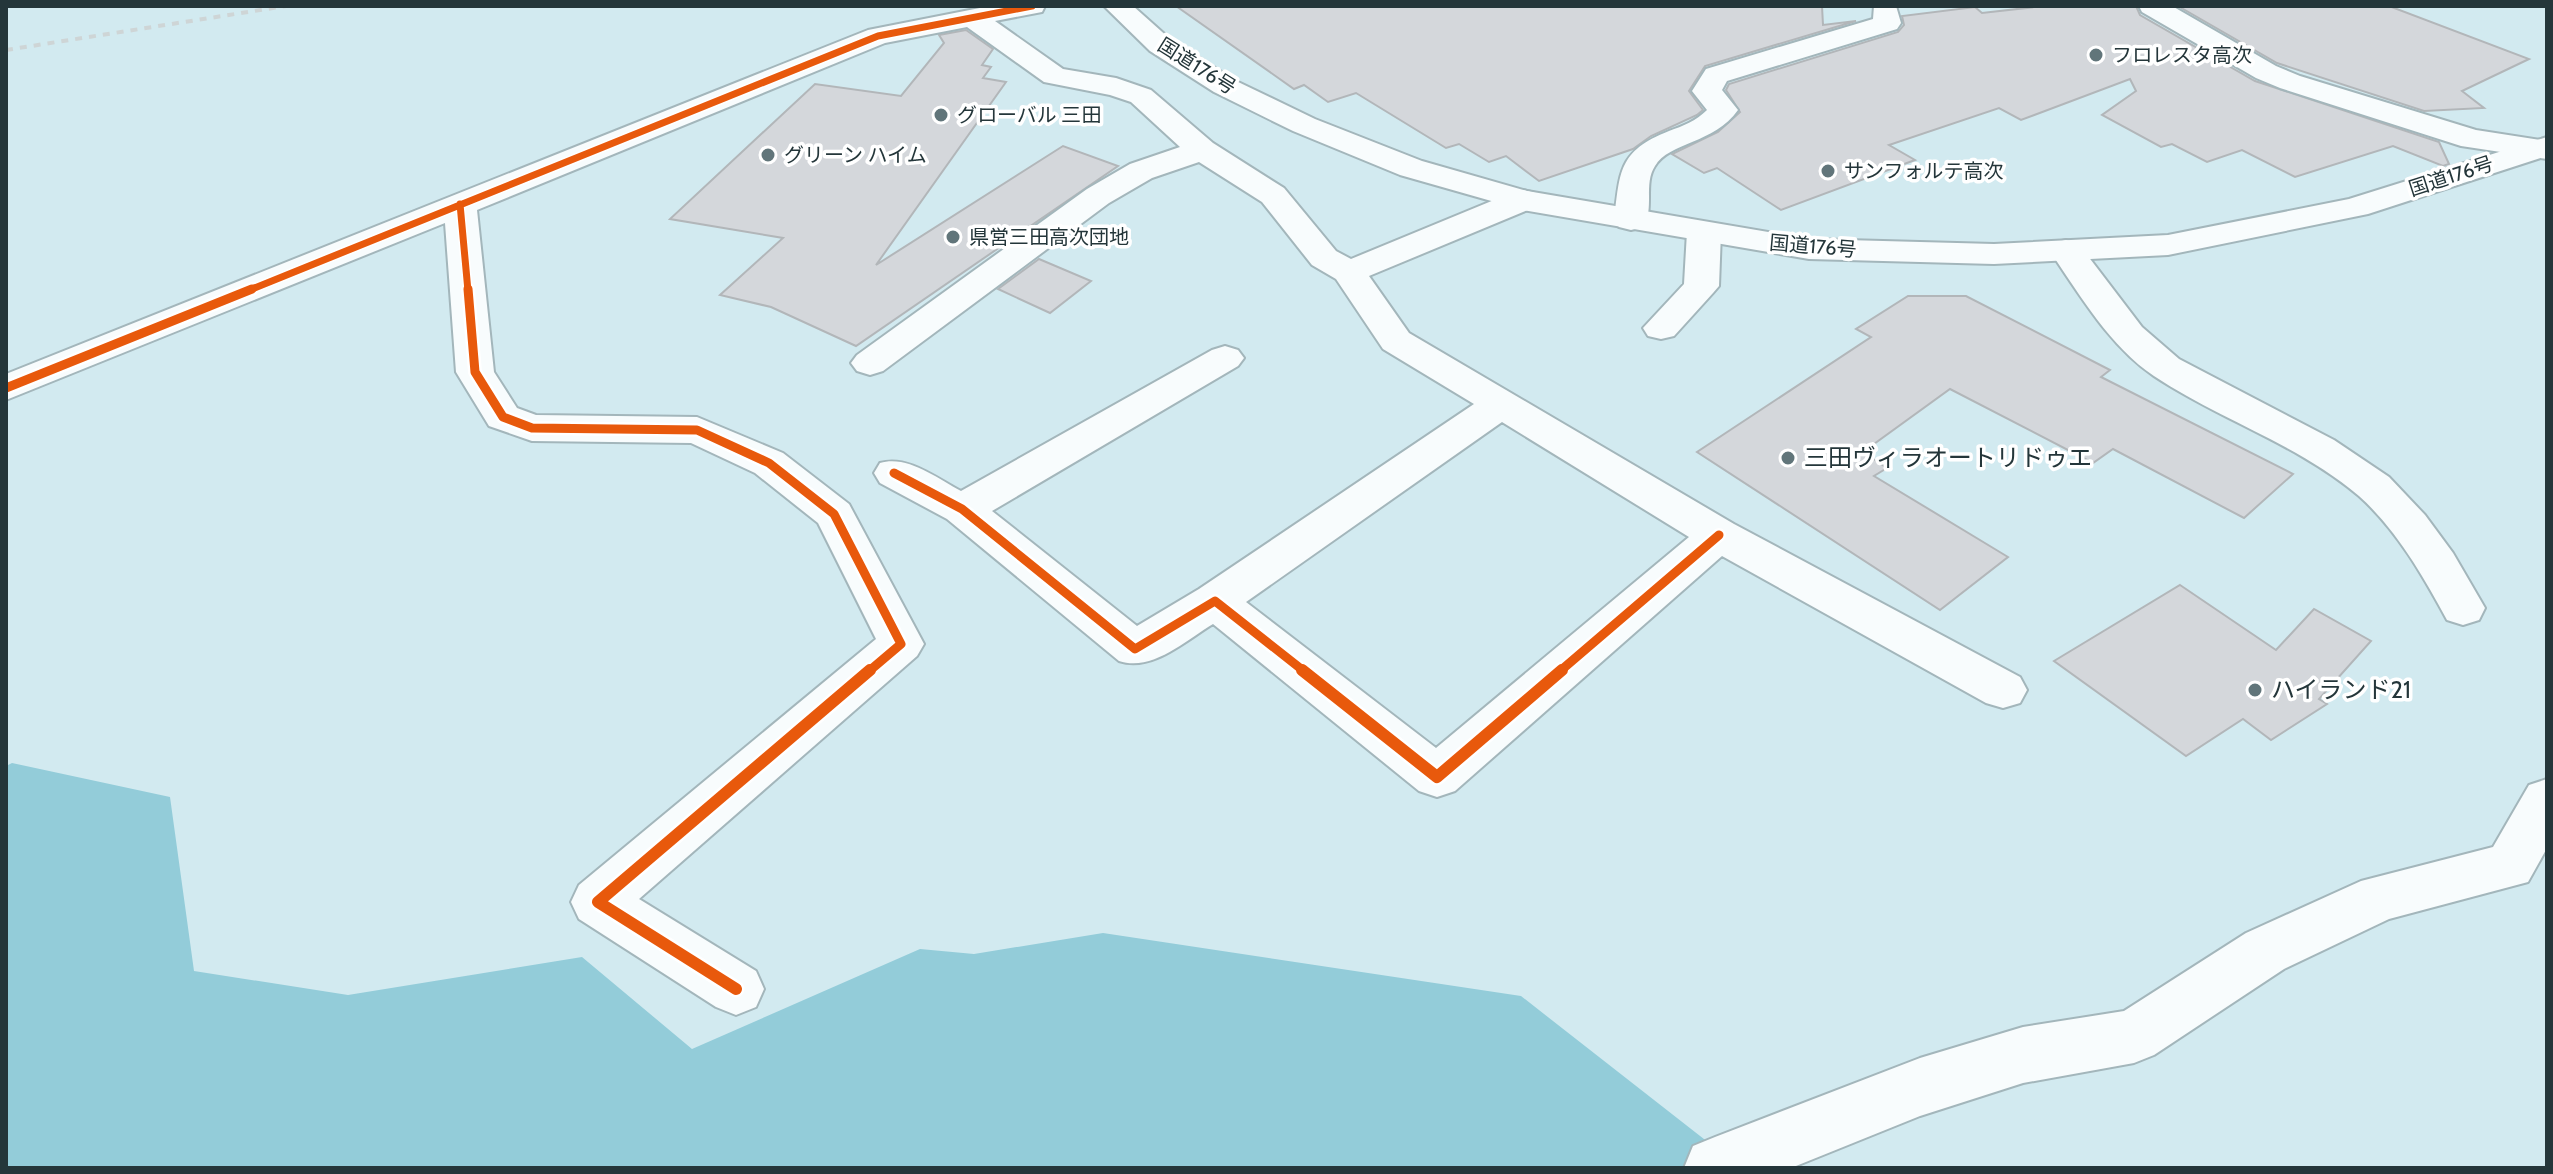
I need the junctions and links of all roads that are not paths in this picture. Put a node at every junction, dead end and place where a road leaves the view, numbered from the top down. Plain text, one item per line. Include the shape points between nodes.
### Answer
1 (1032, 6) edge
2 (1117, 6) edge
3 (2152, 6) edge
4 (1885, 10) dead end
5 (972, 18) junction
6 (2543, 148) edge
7 (1202, 150) junction
8 (1523, 200) junction
9 (460, 204) junction
10 (1631, 220) junction
11 (1704, 232) junction
12 (2066, 250) junction
13 (1349, 272) junction
14 (1661, 328) dead end
15 (1225, 358) dead end
16 (870, 363) dead end
17 (6, 388) edge
18 (1501, 404) junction
19 (894, 473) dead end
20 (962, 509) junction
21 (1719, 535) junction
22 (1215, 601) junction
23 (2463, 608) dead end
24 (2003, 690) dead end
25 (2547, 800) edge
26 (736, 989) dead end
27 (1715, 1168) edge

1 - 5 main road
2 - 8 main road, 国道176号 via 1160,45 1211,78 1304,125 1411,168
3 - 6 main road via 2290,82 2472,139
4 - 10 main road via 1887,23 1716,75 1707,91 1723,110 1715,124 1647,152 1637,169
5 - 7 main road via 1054,76 1141,96
5 - 9 main road via 878,36
6 - 12 main road, 国道176号 via 2356,207 2168,245
7 - 13 main road via 1273,195 1324,258
7 - 16 main road via 1141,171 1098,196
8 - 10 main road, 国道176号
8 - 13 main road
9 - 17 main road
9 - 26 main road via 475,372 503,417 532,428 697,430 769,463 834,514 901,644 598,902
10 - 11 main road, 国道176号
11 - 12 main road, 国道176号 via 1809,249 1994,254
11 - 14 main road via 1701,286
12 - 23 main road via 2129,335 2166,367 2320,449 2374,487 2410,525
13 - 18 main road via 1396,341
15 - 20 main road
18 - 21 main road
18 - 22 main road
19 - 20 main road
20 - 22 main road via 1135,649
21 - 22 main road via 1437,777
21 - 24 main road
25 - 27 main road via 2510,866 2380,898 2265,951 2134,1036 2023,1055 1920,1087

